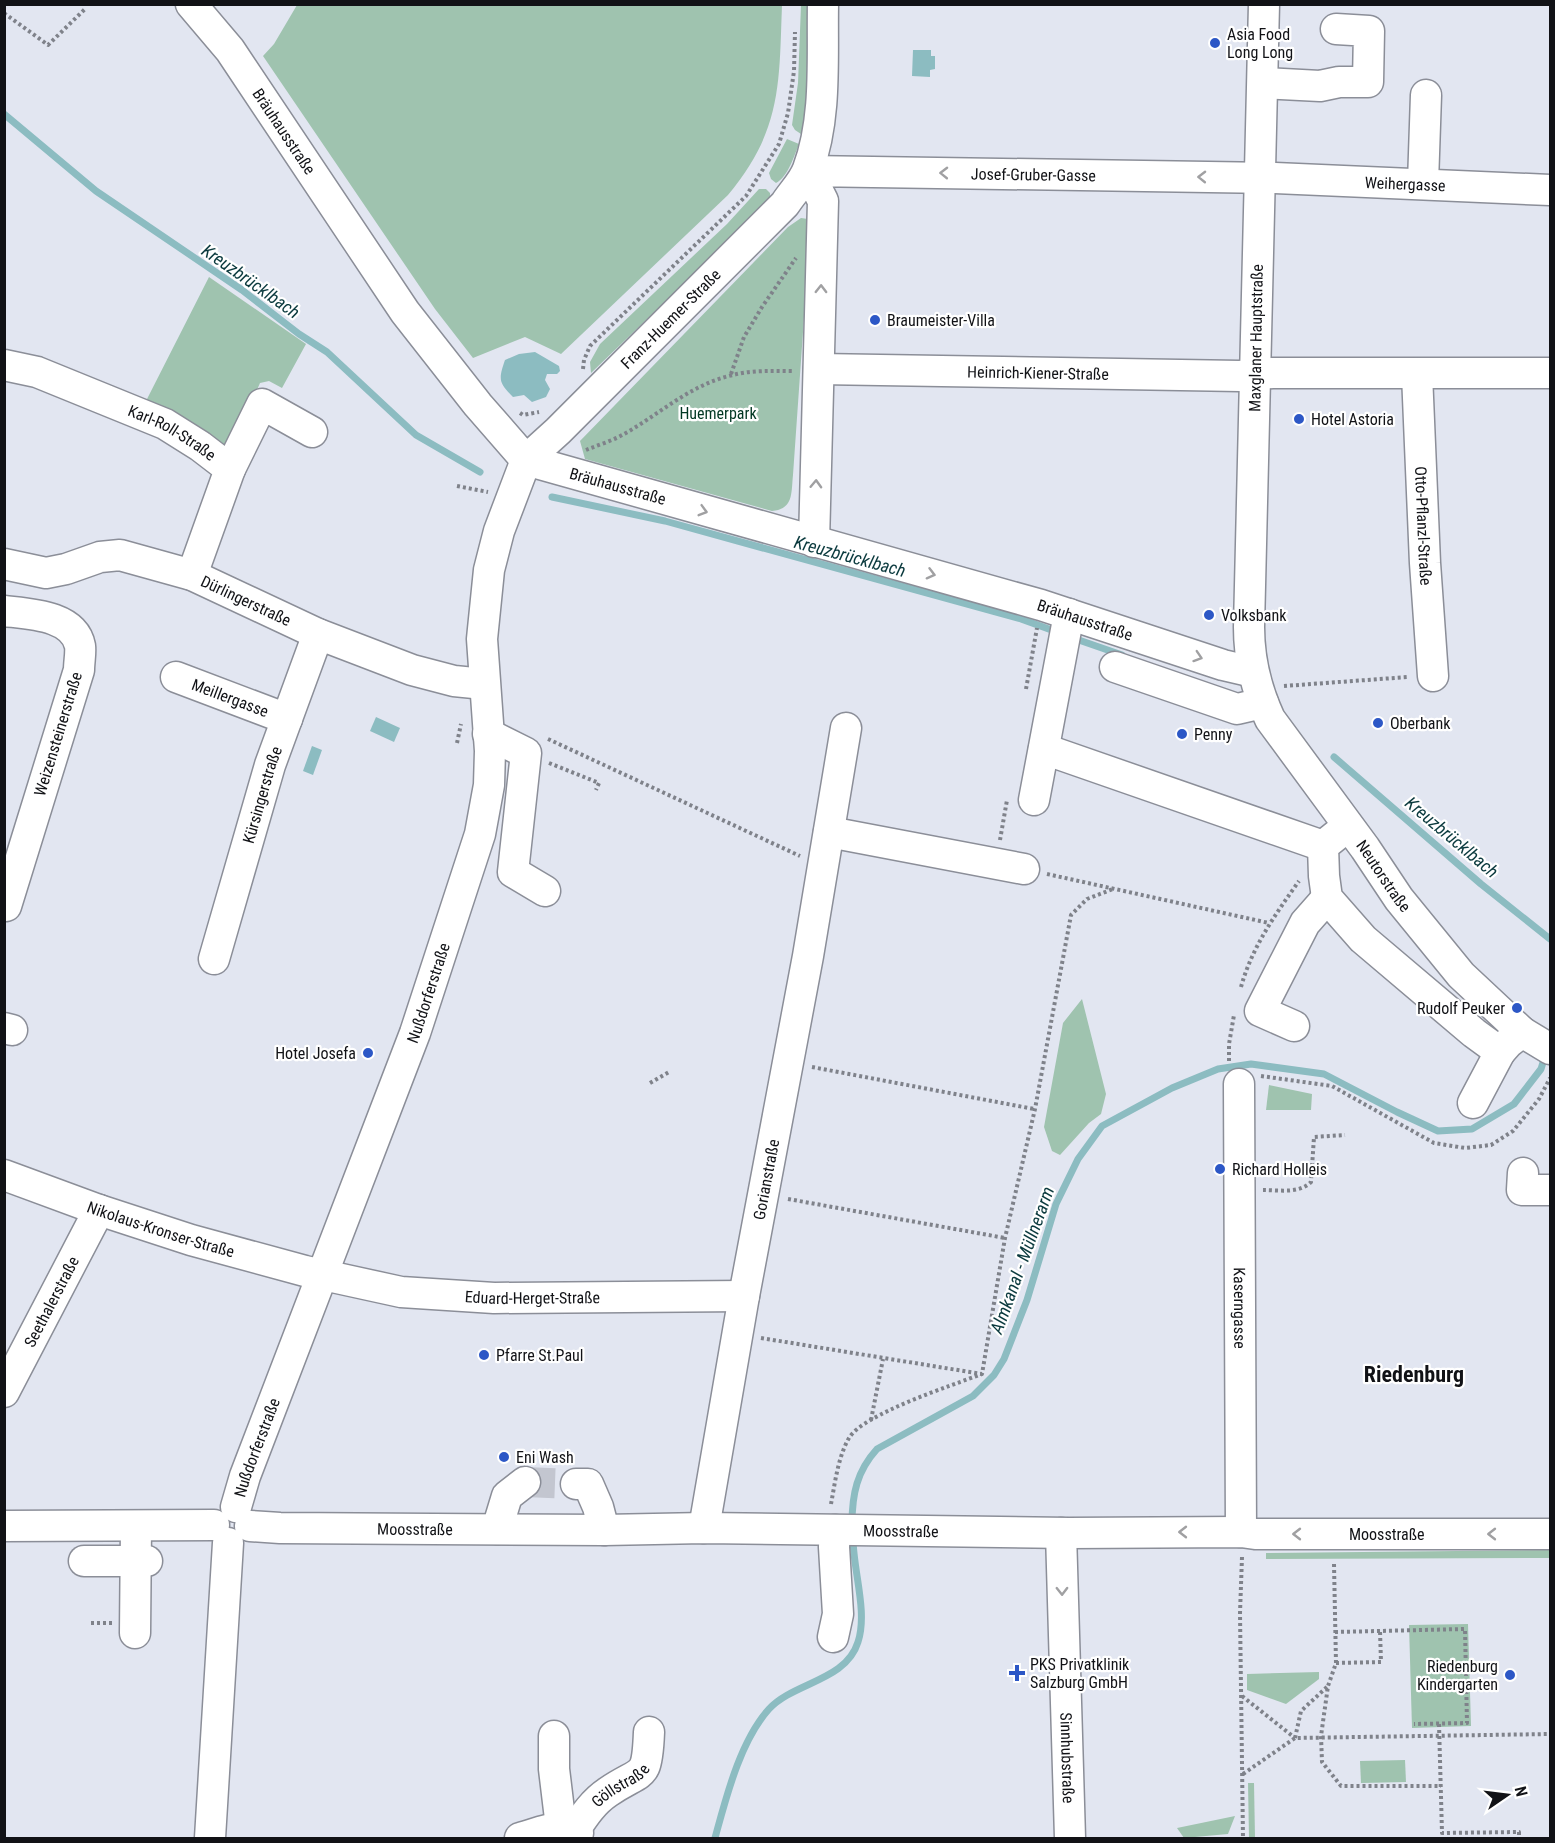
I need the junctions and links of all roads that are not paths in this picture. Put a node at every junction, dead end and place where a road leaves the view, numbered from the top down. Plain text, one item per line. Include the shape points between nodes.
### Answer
1 (191, 4) edge
2 (823, 4) edge
3 (1264, 4) edge
4 (1336, 30) dead end
5 (1263, 83) junction
6 (1426, 95) dead end
7 (808, 171) junction
8 (1260, 178) junction
9 (1423, 183) junction
10 (1551, 190) edge
11 (4, 365) edge
12 (810, 370) junction
13 (1550, 373) edge
14 (1417, 374) junction
15 (1256, 375) junction
16 (312, 432) dead end
17 (526, 460) junction
18 (230, 469) junction
19 (814, 542) junction
20 (4, 564) edge
21 (192, 575) junction
22 (4, 611) edge
23 (1066, 627) junction
24 (318, 634) junction
25 (1158, 644) junction
26 (1115, 667) dead end
27 (1252, 672) junction
28 (1433, 676) road end
29 (176, 677) dead end
30 (1147, 677) junction
31 (484, 684) junction
32 (1271, 695) junction
33 (287, 719) junction
34 (846, 728) dead end
35 (488, 734) junction
36 (1044, 749) junction
37 (1034, 800) dead end
38 (1348, 826) junction
39 (829, 832) junction
40 (1323, 846) junction
41 (1024, 869) road end
42 (545, 891) dead end
43 (1327, 898) junction
44 (6, 906) edge
45 (214, 959) dead end
46 (1294, 1026) dead end
47 (1528, 1044) edge
48 (1239, 1084) road end
49 (1473, 1103) dead end
50 (1522, 1173) dead end
51 (4, 1175) edge
52 (1551, 1190) edge
53 (99, 1210) junction
54 (321, 1275) junction
55 (744, 1296) junction
56 (4, 1392) edge
57 (525, 1482) dead end
58 (576, 1484) tunnel mouth
59 (232, 1525) junction
60 (4, 1526) edge
61 (136, 1526) junction
62 (842, 1526) junction
63 (704, 1528) junction
64 (497, 1529) junction
65 (604, 1530) junction
66 (1241, 1532) junction
67 (1061, 1533) junction
68 (1551, 1534) edge
69 (84, 1561) dead end
70 (141, 1561) junction
71 (135, 1633) dead end
72 (833, 1637) dead end
73 (649, 1732) dead end
74 (554, 1736) dead end
75 (572, 1832) edge
76 (210, 1839) edge
77 (520, 1839) edge
78 (1070, 1839) edge

1 - 17 street, Bräuhausstraße via 230,50 405,312
2 - 7 street, Franz-Huemer-Straße via 822,91
3 - 5 street, Maxglaner Hauptstraße
4 - 5 street via 1369,31 1368,82 1320,86
5 - 8 street, Maxglaner Hauptstraße
6 - 9 street
8 -> 7 street, Josef-Gruber-Gasse
12 -> 7 street via 823,201
7 - 17 street, Franz-Huemer-Straße via 785,204
8 - 9 street, Weihergasse
8 - 15 street, Maxglaner Hauptstraße
9 - 10 street, Weihergasse
11 - 18 street, Karl-Roll-Straße via 38,372 165,424
12 - 15 street, Heinrich-Kiener-Straße
19 -> 12 street
13 - 14 street
14 - 15 street
14 - 28 street, Otto-Pflanzl-Straße
15 - 27 street, Maxglaner Hauptstraße via 1249,638
16 - 18 street via 262,404
17 -> 19 street, Bräuhausstraße
17 - 31 street, Nußdorferstraße via 489,570 482,639
18 - 21 street, Karl-Roll-Straße
19 -> 23 street, Bräuhausstraße via 1041,605
20 - 21 street, Dürlingerstraße via 46,573 100,556 120,555
21 - 24 street, Dürlingerstraße
22 - 44 street, Weizensteinerstraße via 50,617 68,627 80,645 79,670
23 - 25 street, Bräuhausstraße
23 - 36 street
24 - 31 street, Dürlingerstraße via 412,669 454,681
24 - 33 street, Kürsingerstraße
25 -> 27 street, Bräuhausstraße
25 - 30 street
26 - 30 street
27 - 32 street, Neutorstraße
29 - 33 street, Meillergasse
30 - 32 street via 1237,709
31 - 35 street, Nußdorferstraße
32 - 38 street, Neutorstraße via 1283,737
33 - 45 street, Kürsingerstraße
34 - 39 street, Gorianstraße
35 - 42 street via 535,746 513,872
35 - 54 street, Nußdorferstraße via 489,785 474,852 415,1033
36 - 37 street
36 - 40 street
38 - 40 street
38 - 47 street, Neutorstraße via 1399,900 1461,975
39 - 41 street
39 - 55 street, Gorianstraße
40 - 43 street
43 - 46 street via 1305,923 1260,1011
43 - 47 street via 1363,939 1441,1005
47 - 49 street
48 - 66 street, Kaserngasse
50 - 52 street via 1522,1190
51 - 53 street, Nikolaus-Kronser-Straße
53 - 54 street, Nikolaus-Kronser-Straße
53 - 56 street, Seethalerstraße
54 - 55 street, Eduard-Herget-Straße via 401,1292 494,1298
54 - 59 street, Nußdorferstraße via 268,1387
55 - 63 street, Gorianstraße
57 - 64 street via 507,1496
58 - 65 street via 588,1484
59 - 61 street, Moosstraße
59 - 64 street, Moosstraße
59 - 76 street, Nußdorferstraße
60 - 61 street, Moosstraße
61 - 70 street
62 - 63 street, Moosstraße
62 - 67 street, Moosstraße
62 - 72 street via 834,1547 838,1614
63 - 65 street, Moosstraße
64 - 65 street, Moosstraße
66 -> 67 street, Moosstraße
68 -> 66 street, Moosstraße
67 -> 78 street, Sinnhubstraße
69 - 70 street
70 - 71 street
73 - 75 street, Göllstraße via 648,1760 641,1773 609,1791
74 - 75 street via 554,1769
75 - 77 street

